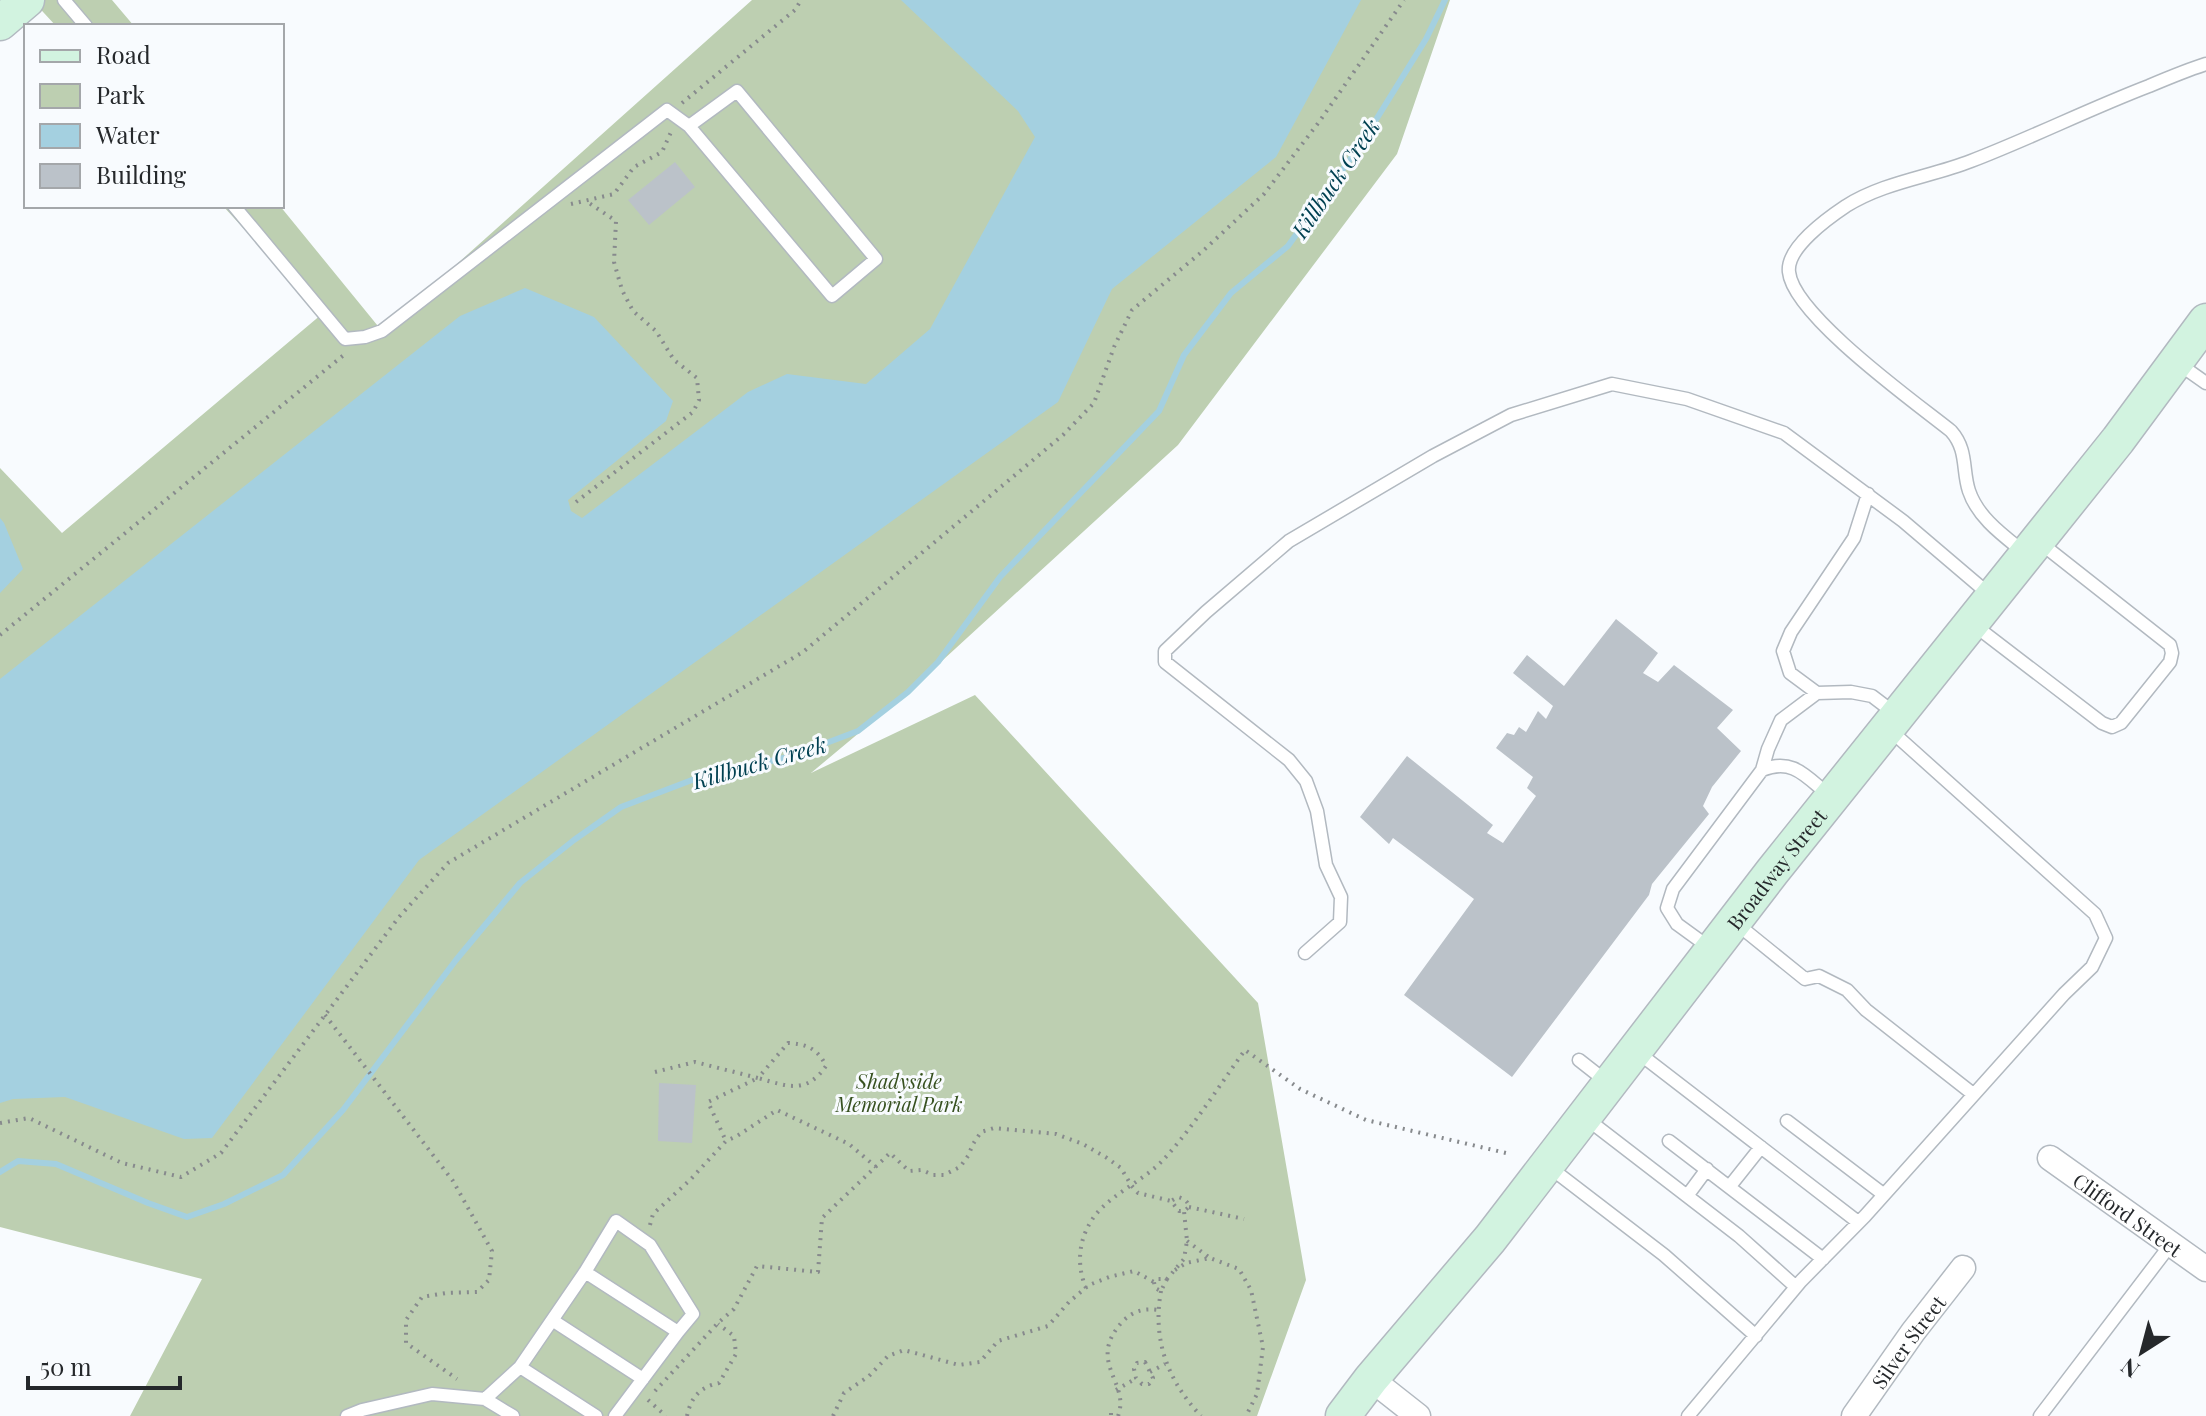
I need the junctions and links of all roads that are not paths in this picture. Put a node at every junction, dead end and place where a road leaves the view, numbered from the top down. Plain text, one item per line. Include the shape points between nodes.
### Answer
1 (27, 0) edge
2 (64, 0) edge
3 (0, 23) edge
4 (84, 24) edge
5 (2206, 64) edge
6 (689, 126) junction
7 (236, 208) edge
8 (2206, 321) edge
9 (2176, 361) junction
10 (2206, 383) edge
11 (1868, 494) junction
12 (2032, 548) junction
13 (1982, 610) junction
14 (1817, 693) junction
15 (1892, 722) junction
16 (1762, 770) junction
17 (1832, 798) junction
18 (1734, 922) junction
19 (1713, 950) junction
20 (1305, 953) dead end
21 (1635, 1051) junction
22 (1579, 1060) dead end
23 (1610, 1084) junction
24 (1973, 1094) junction
25 (1584, 1117) junction
26 (1787, 1121) dead end
27 (1669, 1141) dead end
28 (1761, 1147) junction
29 (2050, 1158) dead end
30 (1547, 1165) junction
31 (1707, 1169) junction
32 (1730, 1186) junction
33 (1883, 1194) junction
34 (1687, 1196) junction
35 (1858, 1222) junction
36 (2171, 1244) junction
37 (1823, 1259) junction
38 (1963, 1268) dead end
39 (2206, 1269) edge
40 (585, 1272) junction
41 (1796, 1287) junction
42 (552, 1320) junction
43 (678, 1332) junction
44 (1756, 1336) junction
45 (520, 1367) junction
46 (643, 1379) junction
47 (1371, 1379) junction
48 (485, 1399) junction
49 (347, 1416) edge
50 (513, 1416) edge
51 (596, 1416) edge
52 (615, 1416) edge
53 (1343, 1416) edge
54 (1418, 1416) edge
55 (1688, 1416) edge
56 (1854, 1416) edge
57 (2040, 1416) edge

1 - 3 main road
2 - 4 lane
5 - 12 lane via 1970,161 1867,195 1810,234 1793,255 1788,271 1806,307 1848,349 1951,431 1981,512 1993,527
6 - 6 lane via 832,296 876,259 737,91
6 - 7 lane via 667,110 382,331 365,337 345,339
8 - 9 main road, Broadway Street
9 - 10 lane
9 - 12 main road, Broadway Street
11 - 13 lane via 1903,521
11 - 14 lane via 1854,538 1783,651 1790,673
11 - 20 lane via 1784,433 1687,399 1612,384 1511,415 1289,541 1165,651 1165,662 1289,760 1306,781 1326,865 1341,897 1340,922
12 - 13 main road, Broadway Street
12 - 13 lane via 2170,645 2170,662 2121,723 2102,723
13 - 15 main road, Broadway Street
14 - 15 lane via 1872,696
14 - 16 lane via 1781,720
15 - 17 main road, Broadway Street
15 - 24 lane via 2095,914 2106,938 2092,967
16 - 17 lane via 1778,764 1796,769
16 - 19 lane via 1673,889 1667,908 1677,924
17 - 18 main road, Broadway Street
18 - 19 main road, Broadway Street
18 - 24 lane via 1805,979 1819,976 1847,990
19 - 21 main road, Broadway Street
21 - 23 main road, Broadway Street
21 - 28 lane
22 - 23 lane
23 - 25 main road, Broadway Street
24 - 33 lane
25 - 30 main road, Broadway Street
25 - 34 lane
26 - 33 lane
27 - 31 lane
28 - 32 lane
28 - 35 lane
29 - 36 street, Clifford Street
30 - 44 lane via 1664,1255
30 - 47 main road, Broadway Street
31 - 32 lane
31 - 34 lane
32 - 37 lane
33 - 35 lane
34 - 41 lane
35 - 37 lane
36 - 39 street, Clifford Street
36 - 57 lane
37 - 41 lane
38 - 56 street, Silver Street
40 - 42 lane
40 - 43 lane
40 - 43 lane via 616,1221 650,1245 693,1314
41 - 44 lane
42 - 45 lane
42 - 46 lane
43 - 46 lane
44 - 55 lane
45 - 48 lane
45 - 51 lane
46 - 52 lane
47 - 53 main road, Broadway Street
47 - 54 street
48 - 49 lane via 432,1394
48 - 50 lane

